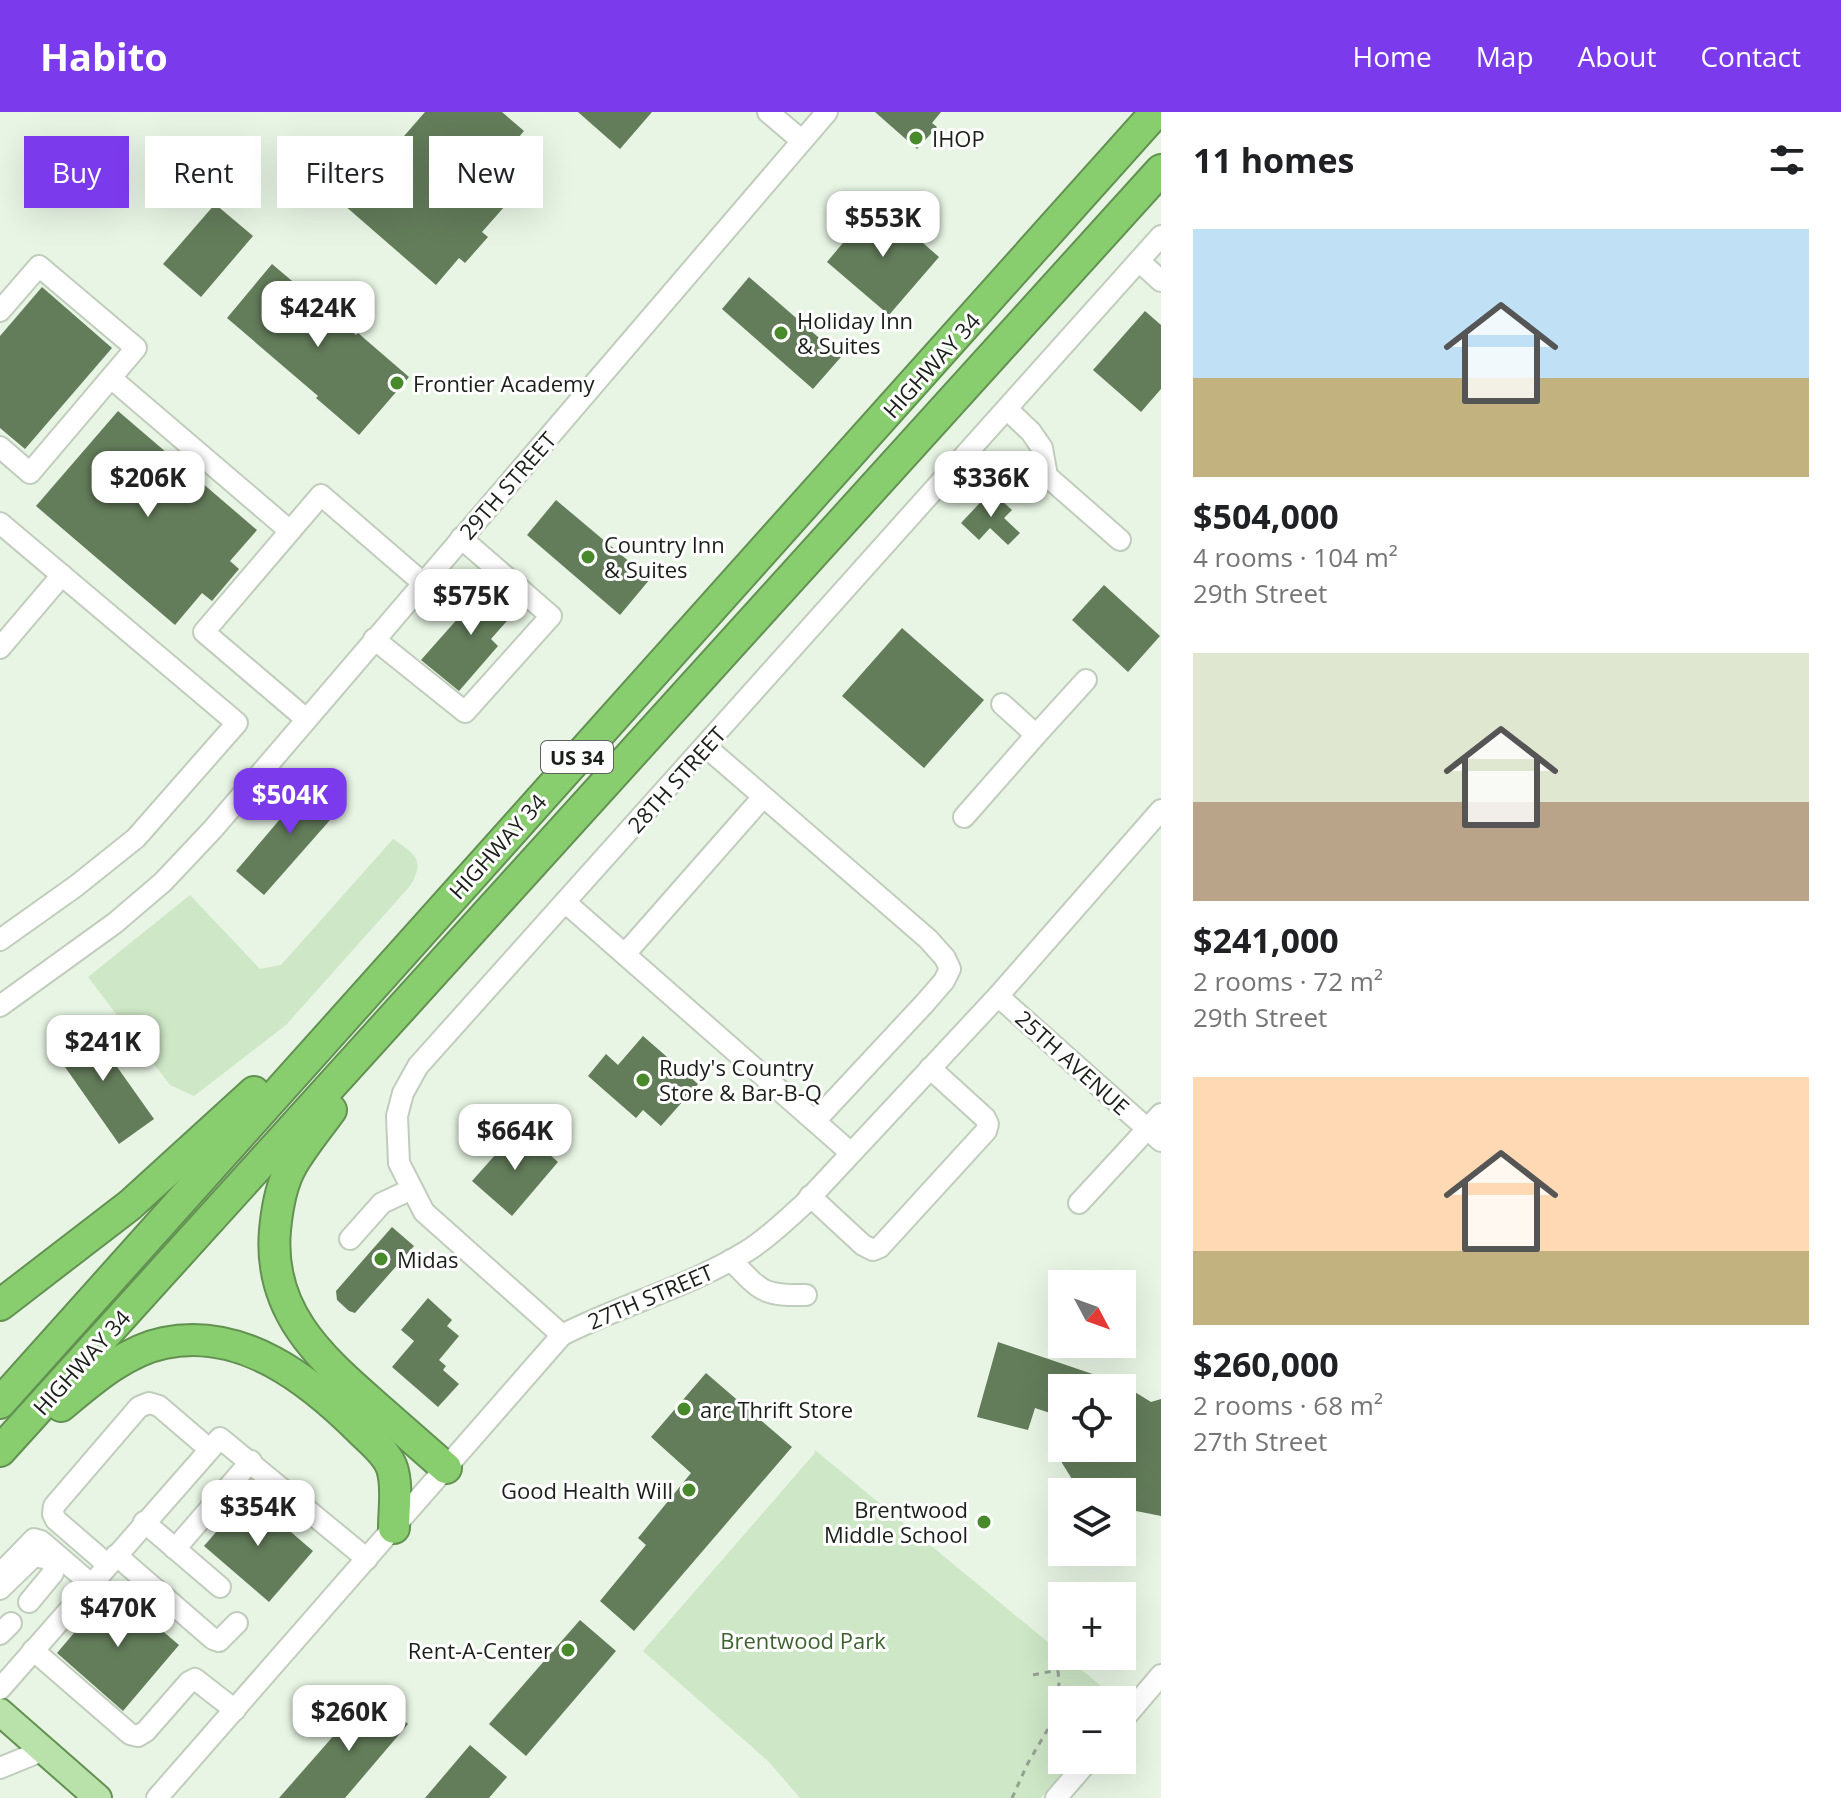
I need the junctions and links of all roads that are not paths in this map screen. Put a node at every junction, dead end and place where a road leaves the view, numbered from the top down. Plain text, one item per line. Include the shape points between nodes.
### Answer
1 (768, 112) edge
2 (827, 112) edge
3 (1156, 112) edge
4 (801, 140) junction
5 (1161, 170) edge
6 (1161, 236) edge
7 (1139, 261) junction
8 (1161, 281) edge
9 (0, 311) edge
10 (111, 378) junction
11 (1007, 409) junction
12 (0, 447) edge
13 (0, 523) edge
14 (290, 531) junction
15 (461, 538) junction
16 (1120, 540) dead end
17 (62, 575) junction
18 (423, 583) junction
19 (374, 639) junction
20 (0, 648) edge
21 (1086, 680) dead end
22 (1002, 704) dead end
23 (306, 719) junction
24 (1036, 735) junction
25 (705, 746) junction
26 (763, 797) junction
27 (1161, 810) edge
28 (964, 817) dead end
29 (565, 902) junction
30 (0, 940) edge
31 (625, 954) junction
32 (385, 971) junction
33 (998, 996) junction
34 (0, 1006) edge
35 (394, 1016) junction
36 (930, 1068) junction
37 (815, 1121) junction
38 (1156, 1128) edge
39 (851, 1153) junction
40 (412, 1189) junction
41 (810, 1196) junction
42 (1079, 1203) dead end
43 (350, 1239) dead end
44 (731, 1260) junction
45 (806, 1295) dead end
46 (0, 1305) edge
47 (562, 1335) junction
48 (0, 1403) edge
49 (335, 1404) junction
50 (208, 1448) junction
51 (0, 1453) edge
52 (251, 1461) junction
53 (440, 1475) junction
54 (144, 1522) junction
55 (394, 1528) junction
56 (78, 1539) junction
57 (175, 1549) junction
58 (61, 1559) junction
59 (367, 1559) junction
60 (112, 1560) junction
61 (0, 1574) edge
62 (91, 1584) junction
63 (220, 1587) dead end
64 (0, 1589) edge
65 (29, 1602) dead end
66 (237, 1623) dead end
67 (33, 1650) junction
68 (1161, 1675) edge
69 (0, 1689) edge
70 (1136, 1704) edge
71 (235, 1710) junction
72 (0, 1712) edge
73 (44, 1750) junction
74 (0, 1768) edge
75 (1077, 1774) edge
76 (98, 1798) edge
77 (157, 1798) edge
78 (1056, 1798) edge

1 - 4 street
2 - 4 street, 29TH STREET
3 - 32 highway, HIGHWAY 34 / US 34
4 - 15 street, 29TH STREET
5 - 35 highway, HIGHWAY 34 / US 34
6 - 7 street, 28TH STREET
7 - 8 street
7 - 11 street, 28TH STREET
9 - 10 street via 39,266 136,348
10 - 12 street via 30,473
10 - 14 street
11 - 16 street via 1042,448 1047,476
11 - 25 street, 28TH STREET
13 - 17 street
14 - 18 street via 321,495
14 - 23 street via 204,632
15 - 18 street, 29TH STREET
15 - 19 street via 551,616 465,712
17 - 20 street
17 - 30 street via 237,723 136,838
18 - 19 street, 29TH STREET
19 - 23 street, 29TH STREET
21 - 24 street
22 - 24 street
23 - 34 street, 29TH STREET via 163,882
24 - 28 street
25 - 26 street
25 - 29 street, 28TH STREET
26 - 31 street
26 - 37 street via 928,939 950,969
27 - 33 street, 27TH STREET
29 - 31 street
29 - 40 street, 28TH STREET via 418,1066 403,1093 397,1116 399,1163
31 - 37 street
32 - 46 highway via 130,1205
32 - 48 highway, HIGHWAY 34 / US 34
33 - 36 street, 27TH STREET
33 - 38 street, 25TH AVENUE
35 - 51 highway, HIGHWAY 34 / US 34
35 - 53 highway via 379,1051 290,1167 276,1221 275,1266 290,1312 307,1340
36 - 39 street, 27TH STREET
36 - 41 street via 988,1124 880,1247 863,1245
37 - 39 street
38 - 42 street
39 - 41 street, 27TH STREET
40 - 43 street via 382,1203
40 - 47 street, 28TH STREET via 424,1212
41 - 44 street, 27TH STREET via 777,1229
44 - 45 street via 768,1294
44 - 47 street, 27TH STREET
47 - 53 street, 27TH STREET
49 - 51 highway via 276,1361 218,1341 163,1343 140,1350 92,1380
49 - 53 highway
49 - 55 highway via 392,1466
50 - 52 street via 220,1438
50 - 54 street
50 - 56 street via 159,1406 139,1407 54,1506 56,1520
52 - 57 street
52 - 59 street
53 - 55 street, 27TH STREET
54 - 57 street
54 - 60 street
55 - 59 street, 27TH STREET
56 - 58 street
56 - 60 street
57 - 63 street
58 - 61 street via 34,1539
58 - 62 street
59 - 71 street, 27TH STREET
60 - 62 street
60 - 66 street via 213,1639 224,1638
62 - 67 street
64 - 65 street via 34,1556 49,1559 53,1573
67 - 69 street
67 - 71 street via 130,1734 146,1731 195,1679
68 - 70 street
71 - 77 street, 27TH STREET
72 - 73 main road
73 - 74 street
73 - 76 main road
75 - 78 street

